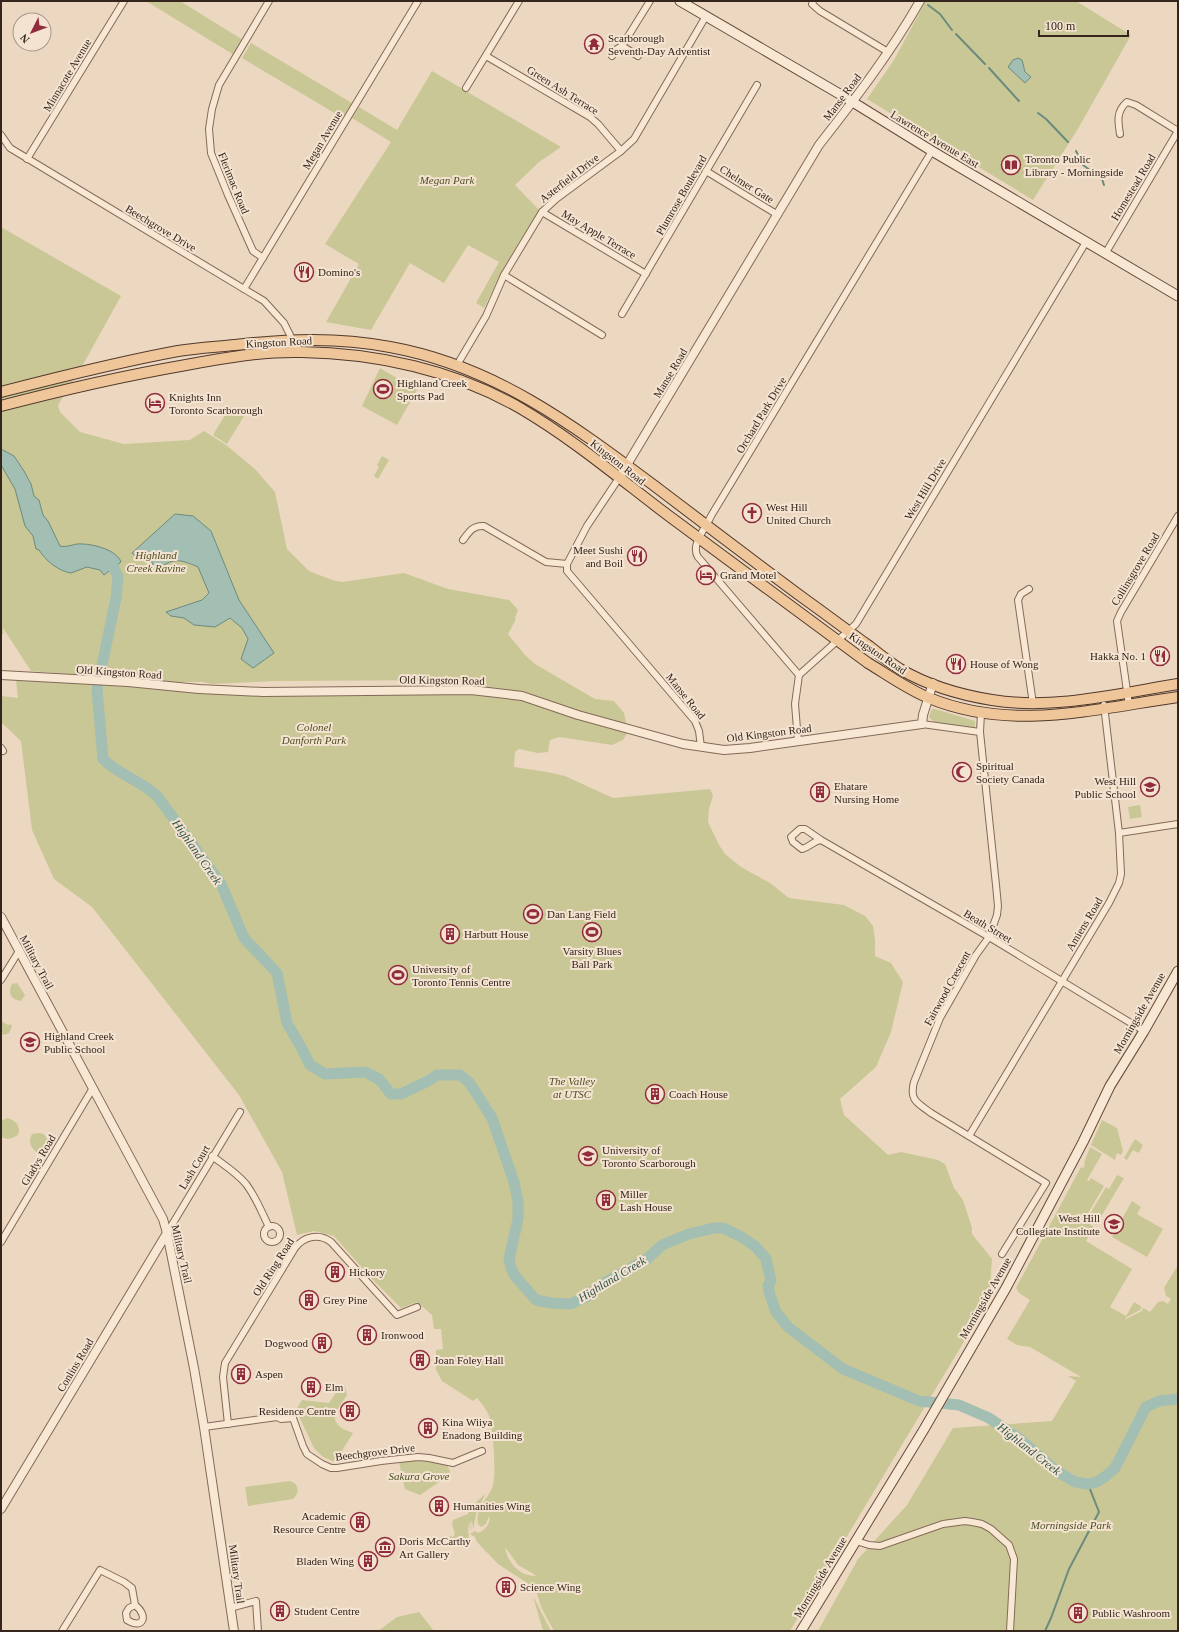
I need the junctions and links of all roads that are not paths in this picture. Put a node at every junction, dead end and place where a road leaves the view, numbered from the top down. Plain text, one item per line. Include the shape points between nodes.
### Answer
1 (124, 1) edge
2 (269, 1) edge
3 (418, 1) edge
4 (519, 1) edge
5 (650, 1) edge
6 (680, 1) edge
7 (813, 1) edge
8 (920, 1) edge
9 (706, 16) junction
10 (622, 46) junction
11 (888, 52) junction
12 (486, 56) junction
13 (612, 56) dead end
14 (638, 56) dead end
15 (757, 85) dead end
16 (466, 88) dead end
17 (853, 102) junction
18 (1178, 131) edge
19 (1120, 134) dead end
20 (1, 135) edge
21 (621, 151) junction
22 (932, 151) junction
23 (27, 159) junction
24 (706, 171) junction
25 (542, 212) junction
26 (778, 215) junction
27 (1086, 242) junction
28 (1105, 254) junction
29 (263, 258) junction
30 (646, 274) junction
31 (504, 275) junction
32 (244, 289) junction
33 (1178, 296) edge
34 (622, 314) dead end
35 (602, 334) dead end
36 (292, 339) junction
37 (298, 352) junction
38 (457, 365) junction
39 (1, 392) edge
40 (1, 406) edge
41 (627, 466) junction
42 (619, 478) junction
43 (1178, 516) edge
44 (707, 526) junction
45 (699, 538) junction
46 (463, 540) dead end
47 (567, 564) junction
48 (1029, 589) dead end
49 (849, 631) junction
50 (838, 640) junction
51 (799, 675) junction
52 (1, 676) edge
53 (933, 684) junction
54 (1178, 684) edge
55 (1127, 692) junction
56 (1103, 697) junction
57 (1178, 697) edge
58 (929, 698) junction
59 (1033, 704) junction
60 (1129, 705) junction
61 (1105, 708) junction
62 (981, 713) junction
63 (922, 724) junction
64 (980, 732) junction
65 (798, 741) junction
66 (701, 747) junction
67 (1178, 824) edge
68 (1119, 833) junction
69 (821, 840) junction
70 (1, 917) edge
71 (989, 938) junction
72 (19, 951) junction
73 (1178, 971) edge
74 (1, 980) edge
75 (1062, 981) junction
76 (1175, 983) edge
77 (1144, 1031) junction
78 (93, 1088) junction
79 (240, 1112) dead end
80 (969, 1136) junction
81 (212, 1156) junction
82 (269, 1227) dead end
83 (167, 1233) junction
84 (1, 1242) edge
85 (1002, 1254) dead end
86 (417, 1307) dead end
87 (228, 1424) junction
88 (204, 1427) junction
89 (482, 1451) dead end
90 (1, 1509) edge
91 (856, 1541) junction
92 (135, 1604) dead end
93 (230, 1608) junction
94 (62, 1631) edge
95 (234, 1631) edge
96 (258, 1631) edge
97 (801, 1631) edge
98 (1010, 1631) edge

1 - 23 street, Minnacote Avenue
2 - 29 street, Flerimac Road via 219,86 209,129 211,153 228,196 253,252
3 - 29 street, Megan Avenue
4 - 12 street
5 - 10 street
6 - 9 main road, Lawrence Avenue East
7 - 11 street via 812,4 820,11
8 - 11 street, Manse Road
9 - 17 main road, Lawrence Avenue East
9 - 21 street, Asterfield Drive via 634,139
10 - 13 street
10 - 14 street
11 - 17 street, Manse Road
12 - 16 street
12 - 21 street, Green Ash Terrace via 590,117
15 - 24 street, Plumrose Boulevard
17 - 22 main road, Lawrence Avenue East
17 - 26 street, Manse Road via 819,146
18 - 19 street via 1127,102 1123,105 1118,118
18 - 28 street, Homestead Road
20 - 23 street, Beechgrove Drive via 10,148
21 - 25 street, Asterfield Drive
22 - 27 main road, Lawrence Avenue East
22 - 44 street, Orchard Park Drive
23 - 32 street, Beechgrove Drive
24 - 26 street, Chelmer Gate
24 - 30 street, Plumrose Boulevard
25 - 30 street, May Apple Terrace
25 - 31 street, Asterfield Drive
26 - 41 street, Manse Road
27 - 28 main road, Lawrence Avenue East
27 - 49 street, West Hill Drive via 857,622
28 - 33 main road, Lawrence Avenue East
29 - 32 street, Megan Avenue
30 - 34 street, Plumrose Boulevard
31 - 35 street
31 - 38 street, Asterfield Drive via 486,316
32 - 36 street, Beechgrove Drive via 264,301 284,323
36 - 37 street, Beechgrove Drive
36 - 38 main road, Kingston Road via 331,339 391,347
36 - 39 main road, Kingston Road via 180,351
37 - 40 main road, Kingston Road via 229,357 119,377
37 - 42 main road, Kingston Road via 382,359 441,374 468,384 535,418 585,451
38 - 41 main road, Kingston Road via 497,381 551,412
41 - 42 street, Manse Road
41 - 44 main road, Kingston Road
42 - 45 main road, Kingston Road
42 - 47 street, Manse Road via 587,526
43 - 55 street, Collinsgrove Road via 1120,612 1118,621
44 - 45 street, Orchard Park Drive
44 - 49 main road, Kingston Road
45 - 50 main road, Kingston Road
45 - 51 street, Orchard Park Drive via 695,553
46 - 47 street via 472,529 484,526 546,562
47 - 66 street, Manse Road via 567,571 694,721 699,730
48 - 59 street via 1020,594 1018,600
49 - 50 street, West Hill Drive
49 - 53 main road, Kingston Road via 901,669
50 - 51 street, West Hill Drive
50 - 58 main road, Kingston Road via 897,682
51 - 65 street via 795,704
52 - 66 street, Old Kingston Road via 262,692 471,690 501,693 522,696 578,715
53 - 58 street
53 - 59 main road, Kingston Road via 992,700
54 - 55 main road, Kingston Road
55 - 56 main road, Kingston Road
55 - 60 street, Collinsgrove Road
56 - 59 main road, Kingston Road
56 - 61 street, Amiens Road
57 - 60 main road, Kingston Road
58 - 62 main road, Kingston Road
58 - 63 street
60 - 61 main road, Kingston Road
61 - 62 main road, Kingston Road via 1041,717
61 - 68 street, Amiens Road
62 - 64 street
63 - 64 street, Old Kingston Road
63 - 65 street, Old Kingston Road
64 - 71 street, Fairwood Crescent via 998,906
65 - 66 street, Old Kingston Road via 735,750
67 - 68 street
68 - 75 street, Amiens Road via 1119,883
69 - 69 street, Beath Street via 806,829 800,829 791,837 802,849
69 - 71 street, Beath Street
70 - 72 street, Military Trail
71 - 75 street, Beath Street
71 - 80 street, Fairwood Crescent via 940,1018 911,1092 919,1104
72 - 74 street
72 - 78 street, Military Trail
73 - 76 main road, Morningside Avenue
75 - 77 street, Beath Street
75 - 80 street, Amiens Road
76 - 77 main road, Morningside Avenue
77 - 91 main road, Morningside Avenue via 1110,1086 998,1301
78 - 83 street, Military Trail via 163,1219
78 - 84 street, Gladys Road
79 - 81 street, Lash Court
80 - 85 street, Fairwood Crescent via 1046,1183
81 - 82 street via 247,1185
81 - 83 street, Lash Court
83 - 88 street, Military Trail
83 - 90 street, Conlins Road
86 - 87 street, Old Ring Road via 397,1315 329,1241 321,1237 301,1241 225,1363 223,1377
87 - 88 street
87 - 89 street, Beechgrove Drive via 278,1416 281,1419 293,1418 307,1454 331,1468 418,1457 453,1463
88 - 93 street, Military Trail
91 - 97 main road, Morningside Avenue
91 - 98 street via 880,1546 943,1524 958,1522 972,1522 986,1527 1006,1541 1012,1551
92 - 94 street via 132,1588 100,1570
93 - 95 street, Military Trail
93 - 96 street via 256,1601

